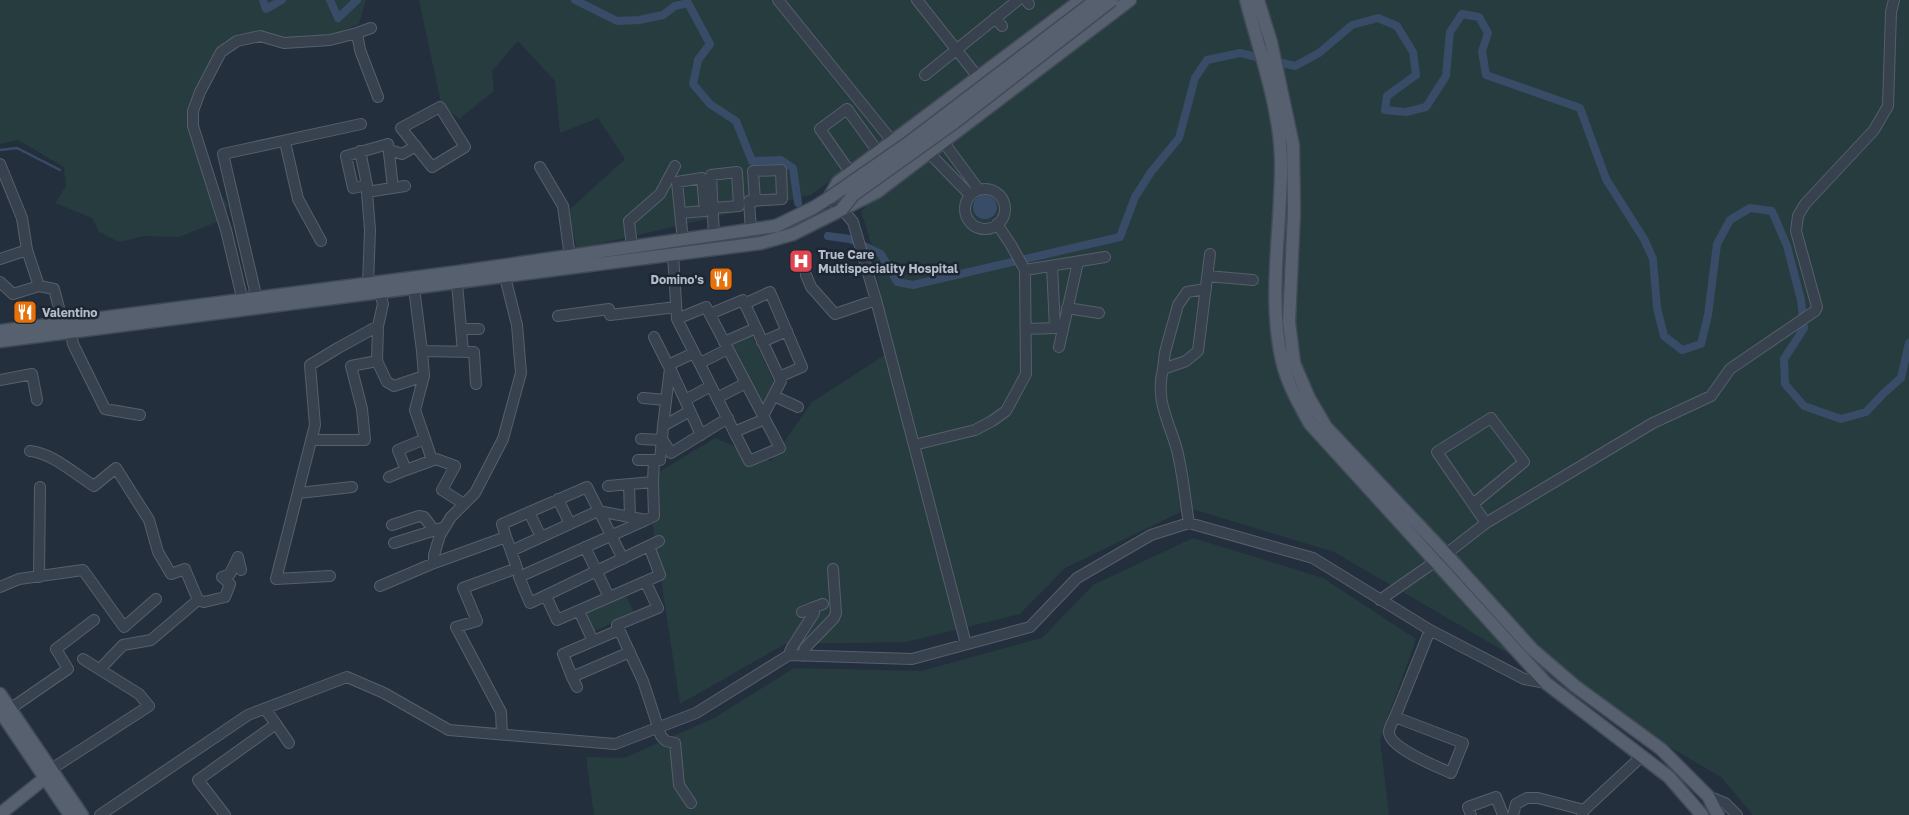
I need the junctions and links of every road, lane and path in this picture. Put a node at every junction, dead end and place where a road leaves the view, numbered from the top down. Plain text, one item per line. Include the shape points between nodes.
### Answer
1 (778, 0) edge
2 (917, 0) edge
3 (1018, 0) edge
4 (1096, 0) edge
5 (1112, 0) edge
6 (1130, 0) edge
7 (1246, 0) edge
8 (1258, 0) edge
9 (1894, 0) edge
10 (1078, 1) edge
11 (371, 28) dead end
12 (357, 32) junction
13 (957, 49) junction
14 (925, 75) dead end
15 (978, 77) junction
16 (1273, 77) junction
17 (378, 97) dead end
18 (926, 116) junction
19 (361, 124) dead end
20 (913, 125) junction
21 (285, 142) junction
22 (892, 142) junction
23 (944, 142) junction
24 (416, 146) junction
25 (390, 150) junction
26 (360, 151) junction
27 (878, 152) junction
28 (930, 152) junction
29 (0, 164) edge
30 (675, 166) dead end
31 (540, 167) dead end
32 (850, 172) junction
33 (405, 186) dead end
34 (393, 188) junction
35 (367, 189) junction
36 (974, 192) junction
37 (829, 198) junction
38 (755, 201) dead end
39 (713, 208) dead end
40 (842, 209) junction
41 (680, 213) dead end
42 (997, 224) junction
43 (752, 231) junction
44 (714, 236) junction
45 (321, 241) dead end
46 (675, 246) junction
47 (632, 247) junction
48 (26, 250) junction
49 (1210, 254) dead end
50 (570, 257) junction
51 (1104, 257) dead end
52 (0, 258) edge
53 (1078, 262) junction
54 (1052, 266) junction
55 (1025, 270) junction
56 (806, 275) dead end
57 (1208, 276) junction
58 (505, 277) junction
59 (1253, 280) dead end
60 (0, 282) edge
61 (457, 283) junction
62 (368, 284) junction
63 (39, 286) junction
64 (414, 288) junction
65 (1206, 289) junction
66 (380, 293) junction
67 (253, 298) junction
68 (876, 300) junction
69 (238, 302) junction
70 (744, 304) junction
71 (676, 307) junction
72 (1067, 308) junction
73 (1100, 313) dead end
74 (710, 314) junction
75 (558, 316) dead end
76 (677, 319) junction
77 (67, 326) junction
78 (378, 326) junction
79 (756, 328) junction
80 (1059, 328) junction
81 (462, 329) junction
82 (479, 329) dead end
83 (1026, 329) junction
84 (0, 331) edge
85 (787, 331) junction
86 (654, 337) dead end
87 (0, 341) edge
88 (762, 342) junction
89 (726, 346) junction
90 (1059, 347) dead end
91 (422, 351) junction
92 (463, 352) junction
93 (694, 353) junction
94 (377, 361) junction
95 (700, 363) junction
96 (669, 366) junction
97 (1163, 368) junction
98 (424, 376) junction
99 (779, 377) junction
100 (0, 380) edge
101 (746, 383) junction
102 (476, 384) dead end
103 (711, 386) junction
104 (774, 396) junction
105 (643, 398) dead end
106 (717, 398) junction
107 (37, 400) dead end
108 (666, 400) junction
109 (685, 400) junction
110 (798, 406) dead end
111 (690, 411) junction
112 (140, 416) dead end
113 (764, 417) junction
114 (728, 418) junction
115 (663, 426) junction
116 (734, 432) junction
117 (701, 435) junction
118 (425, 439) junction
119 (641, 439) dead end
120 (662, 439) junction
121 (312, 440) junction
122 (914, 445) junction
123 (30, 452) dead end
124 (432, 460) junction
125 (638, 460) dead end
126 (654, 460) junction
127 (406, 470) junction
128 (389, 477) dead end
129 (653, 482) junction
130 (629, 484) junction
131 (608, 486) dead end
132 (40, 487) dead end
133 (352, 487) dead end
134 (299, 493) junction
135 (558, 499) junction
136 (464, 504) junction
137 (1473, 504) junction
138 (598, 511) junction
139 (529, 512) junction
140 (630, 516) junction
141 (646, 520) junction
142 (1189, 523) junction
143 (1486, 523) junction
144 (570, 524) junction
145 (392, 525) dead end
146 (440, 528) junction
147 (611, 536) junction
148 (506, 537) junction
149 (541, 537) junction
150 (659, 541) dead end
151 (394, 543) dead end
152 (648, 546) junction
153 (585, 547) junction
154 (511, 551) junction
155 (1441, 558) junction
156 (623, 559) junction
157 (434, 563) junction
158 (834, 569) dead end
159 (241, 570) dead end
160 (596, 571) junction
161 (518, 572) junction
162 (39, 576) junction
163 (330, 576) dead end
164 (0, 586) edge
165 (380, 586) dead end
166 (647, 586) dead end
167 (546, 596) junction
168 (609, 598) junction
169 (156, 599) dead end
170 (198, 600) junction
171 (1380, 600) junction
172 (823, 604) dead end
173 (579, 611) junction
174 (94, 620) dead end
175 (619, 630) junction
176 (1430, 630) junction
177 (593, 641) junction
178 (966, 644) junction
179 (630, 652) junction
180 (789, 655) junction
181 (802, 656) junction
182 (83, 659) dead end
183 (100, 669) junction
184 (572, 677) junction
185 (1546, 683) junction
186 (577, 687) dead end
187 (0, 694) edge
188 (265, 709) junction
189 (5, 710) edge
190 (1395, 717) junction
191 (276, 724) junction
192 (658, 728) junction
193 (502, 734) junction
194 (289, 742) dead end
195 (1642, 756) junction
196 (48, 774) junction
197 (1708, 796) junction
198 (691, 803) dead end
199 (1583, 813) edge
200 (0, 814) edge
201 (70, 815) edge
202 (82, 815) edge
203 (100, 815) edge
204 (225, 815) edge
205 (1471, 815) edge
206 (1503, 815) edge
207 (1513, 815) edge
208 (1702, 815) edge
209 (1718, 815) edge
210 (1737, 815) edge

1 - 22 street
2 - 13 street
3 - 13 street via 999,22
4 - 37 main road, bridge via 901,149
5 - 40 main road, bridge via 955,122 853,195
6 - 23 main road
7 - 16 main road via 1257,41
8 - 16 main road via 1271,42
9 - 143 street via 1888,106 1874,130 1805,204 1798,216 1796,231 1817,307 1815,311 1730,369 1712,396 1653,423
10 - 15 main road
11 - 12 street
12 - 17 street via 360,50
12 - 69 street via 330,40 284,43 260,36 237,41 221,52 200,92 193,111 193,126 226,230
13 - 14 street
13 - 15 street
15 - 18 main road
16 - 155 main road via 1293,145 1294,212 1289,322 1294,363 1326,427
18 - 20 main road
18 - 23 street
19 - 21 street
20 - 22 main road
20 - 28 street
21 - 45 street via 298,199
21 - 67 street via 223,154 255,291
22 - 27 main road
23 - 28 main road
23 - 36 street
24 - 24 street via 401,128 440,107 465,147 432,167
24 - 25 street via 402,154
25 - 26 street via 388,144
25 - 34 street
26 - 35 street
26 - 35 street via 346,156 353,188
27 - 32 main road
27 - 32 street via 848,110 820,129
28 - 36 street
28 - 40 main road via 877,192
29 - 48 street via 22,218
30 - 47 street via 660,194 628,221
31 - 50 street via 563,206
32 - 37 main road via 835,185
33 - 34 street
34 - 35 street
35 - 62 street via 370,230
36 - 42 street via 988,189 1003,201 1004,213
36 - 42 street via 965,207 968,220 979,228
37 - 40 street
37 - 43 main road via 785,222
38 - 43 street via 749,201
39 - 44 street
40 - 46 main road via 793,234 761,244
40 - 68 street via 852,222
41 - 46 street
42 - 55 street
43 - 44 main road
44 - 46 main road
46 - 47 main road
46 - 58 main road
46 - 71 street
47 - 50 main road
48 - 52 street
48 - 63 street
49 - 57 street
50 - 62 main road
51 - 53 street
53 - 54 street
53 - 72 street
54 - 55 street
54 - 80 street
55 - 83 street
56 - 68 street via 811,287 835,314
57 - 59 street
57 - 65 street
58 - 61 main road
58 - 136 street via 517,326 521,373 502,439 475,493
60 - 63 street via 13,294
61 - 64 main road
61 - 81 street
62 - 67 main road
63 - 77 street via 54,289
64 - 66 main road
64 - 91 street
65 - 97 street via 1187,292 1178,305
65 - 97 street via 1198,351 1186,361
66 - 69 main road
66 - 78 street via 383,304
67 - 69 main road
68 - 122 street
69 - 77 main road
70 - 74 street via 743,300
70 - 79 street
70 - 85 street via 770,292
71 - 75 street via 610,315 609,308
71 - 76 street
72 - 73 street
72 - 80 street
74 - 76 street via 706,308
74 - 89 street
76 - 93 street
77 - 84 main road
77 - 87 main road
77 - 112 street via 105,409
78 - 94 street
78 - 121 street via 310,365 315,425
79 - 88 street
79 - 89 street
80 - 83 street
80 - 90 street
81 - 82 street
81 - 92 street
83 - 122 street via 1026,374 1006,411 975,430
85 - 88 street
85 - 99 street via 802,367
86 - 96 street
88 - 99 street
89 - 95 street
89 - 101 street
91 - 92 street
91 - 98 street
92 - 102 street via 474,352
93 - 95 street
93 - 96 street
94 - 98 street via 386,382 394,386
94 - 121 street via 351,366 362,409 365,440
95 - 103 street
96 - 108 street
96 - 109 street
97 - 142 street via 1160,383 1163,411 1177,450
98 - 118 street via 416,410
99 - 104 street via 781,381
100 - 107 street via 32,374
101 - 106 street
101 - 113 street
103 - 106 street
103 - 109 street
104 - 110 street
104 - 113 street
105 - 108 street
106 - 114 street
108 - 115 street
109 - 111 street
111 - 115 street
111 - 117 street
113 - 116 street
113 - 116 street via 780,448 749,461
114 - 116 street
114 - 117 street
115 - 120 street
117 - 120 street via 671,453
118 - 124 street
118 - 127 street via 398,450
119 - 120 street
120 - 126 street via 660,460
121 - 134 street
122 - 178 street
123 - 170 street via 54,460 94,486 116,468 149,520 158,552 171,574 185,569
124 - 127 street
124 - 136 street via 455,466 442,490
125 - 126 street
126 - 129 street
127 - 128 street
129 - 130 street
129 - 141 street via 654,516
130 - 131 street
130 - 140 street
132 - 162 street
133 - 134 street
134 - 163 street via 276,579
135 - 138 street via 588,486
135 - 139 street
135 - 144 street
136 - 146 street
137 - 137 street via 1438,452 1491,418 1524,462
137 - 143 street
138 - 140 street
138 - 144 street
138 - 147 street
139 - 148 street via 502,524
139 - 149 street
140 - 141 street
141 - 147 street
142 - 171 street via 1313,558
142 - 178 street via 1150,535 1077,578 1030,626
143 - 155 street
144 - 149 street
145 - 146 street via 419,516
146 - 151 street
146 - 157 street
147 - 153 street
147 - 156 street
148 - 154 street
148 - 157 street
149 - 154 street
150 - 152 street
152 - 156 street
152 - 168 street via 660,575
153 - 160 street
153 - 161 street
154 - 161 street
155 - 171 street
155 - 185 main road via 1496,630
155 - 197 main road via 1533,650 1575,686 1660,749
156 - 160 street
157 - 165 street
158 - 181 street via 834,618 805,648
159 - 170 street via 238,557 230,574 222,577 230,584 224,597 204,602
160 - 167 street
160 - 168 street
161 - 167 street via 530,604
161 - 193 street via 463,588 477,620 456,627 501,712
162 - 164 street
162 - 169 street via 83,570 124,627
166 - 175 street via 658,608 617,625
167 - 173 street via 557,620
168 - 173 street
170 - 183 street via 151,640 123,645
171 - 176 street
172 - 180 street via 807,610 814,613 812,619
173 - 177 street
174 - 189 street via 56,649 68,669
175 - 177 street
175 - 179 street
176 - 185 street via 1524,679
176 - 190 street
177 - 184 street via 563,654
178 - 181 street via 912,659
179 - 184 street
179 - 192 street
180 - 181 street
180 - 192 street via 696,713
182 - 183 street
183 - 196 street via 139,694 149,706
184 - 186 street
185 - 195 main road
187 - 189 main road
188 - 191 street
188 - 193 street via 347,677 384,693 449,730
188 - 203 street via 248,715
189 - 196 main road
190 - 190 street via 1463,743 1451,773 1400,748 1389,732
191 - 194 street
191 - 204 street via 198,780
192 - 193 street via 615,744
192 - 198 street via 666,741 675,743 679,785
195 - 199 street
195 - 208 main road via 1669,777
196 - 200 main road
196 - 201 main road
196 - 202 main road
197 - 209 main road
197 - 210 street via 1725,802
199 - 207 street via 1538,798 1527,798 1516,804
205 - 206 street via 1468,807 1496,797

